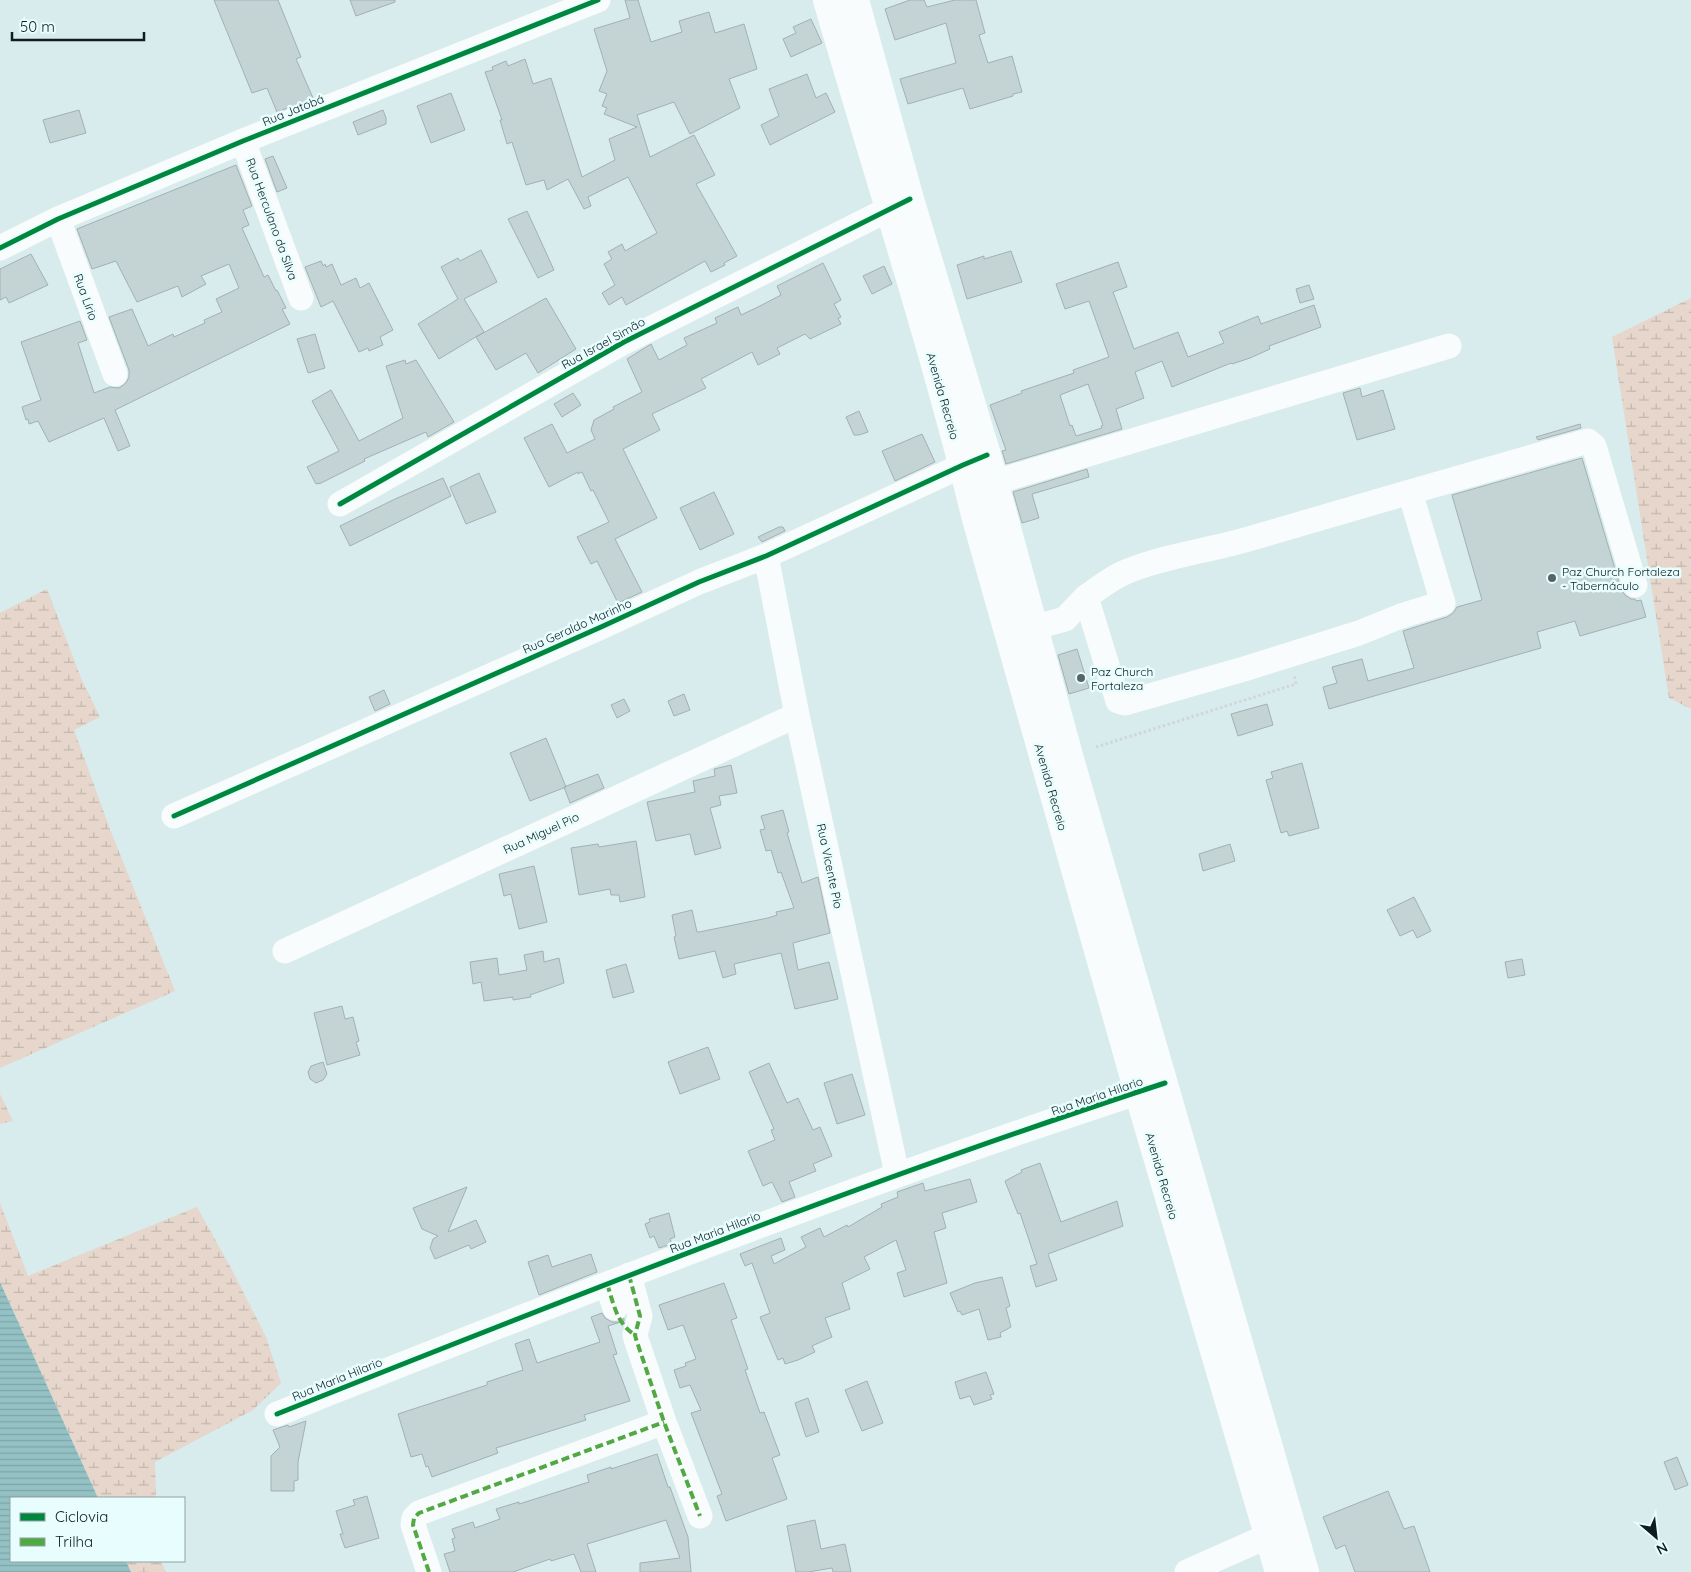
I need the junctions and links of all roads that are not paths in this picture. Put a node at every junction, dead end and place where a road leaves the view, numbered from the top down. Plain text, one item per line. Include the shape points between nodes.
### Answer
1 (598, 0) edge
2 (845, 2) edge
3 (243, 141) junction
4 (900, 204) junction
5 (58, 219) junction
6 (0, 248) edge
7 (301, 298) dead end
8 (1449, 346) dead end
9 (115, 374) dead end
10 (987, 455) junction
11 (963, 464) junction
12 (995, 482) junction
13 (1410, 492) junction
14 (340, 504) dead end
15 (766, 556) junction
16 (1635, 585) dead end
17 (1086, 597) junction
18 (1021, 632) junction
19 (797, 715) junction
20 (1058, 763) junction
21 (174, 816) dead end
22 (285, 951) dead end
23 (1165, 1083) junction
24 (1138, 1092) junction
25 (897, 1174) junction
26 (618, 1279) junction
27 (623, 1322) junction
28 (277, 1414) dead end
29 (664, 1422) junction
30 (700, 1516) dead end
31 (1268, 1536) junction
32 (1290, 1565) edge
33 (429, 1572) edge
34 (1187, 1572) edge

1 - 3 street, Rua Jatobá
2 - 4 main road, Avenida Recreio
3 - 5 street, Rua Jatobá
3 - 7 street, Rua Herculano da Silva
4 - 10 main road, Avenida Recreio
4 - 11 main road, Avenida Recreio
4 - 14 street, Rua Israel Simão via 624,342
5 - 6 street, Rua Jatobá
5 - 9 street, Rua Lírio
8 - 12 street
10 - 11 street, Rua Geraldo Marinho
10 - 12 main road, Avenida Recreio
11 - 15 street, Rua Geraldo Marinho
11 - 18 main road, Avenida Recreio via 976,519
12 - 18 main road, Avenida Recreio
13 - 16 street via 1588,441 1594,446
13 - 17 street via 1135,568 1112,578
13 - 17 street via 1443,603 1359,633 1125,703 1118,701 1114,693
15 - 19 street, Rua Vicente Pio
15 - 21 street, Rua Geraldo Marinho via 699,582
17 - 18 street via 1065,619
18 - 20 main road, Avenida Recreio
19 - 22 street, Rua Miguel Pio
19 - 25 street, Rua Vicente Pio
20 - 23 main road, Avenida Recreio
20 - 24 main road, Avenida Recreio
23 - 24 street, Rua Maria Hilario
23 - 32 main road, Avenida Recreio
24 - 25 street, Rua Maria Hilario
24 - 31 main road, Avenida Recreio
25 - 26 street, Rua Maria Hilario
26 - 27 street
26 - 27 street via 640,1316
26 - 28 street, Rua Maria Hilario
27 - 29 street
29 - 30 street
29 - 33 street via 419,1513 412,1524
31 - 32 main road, Avenida Recreio
31 - 34 street

